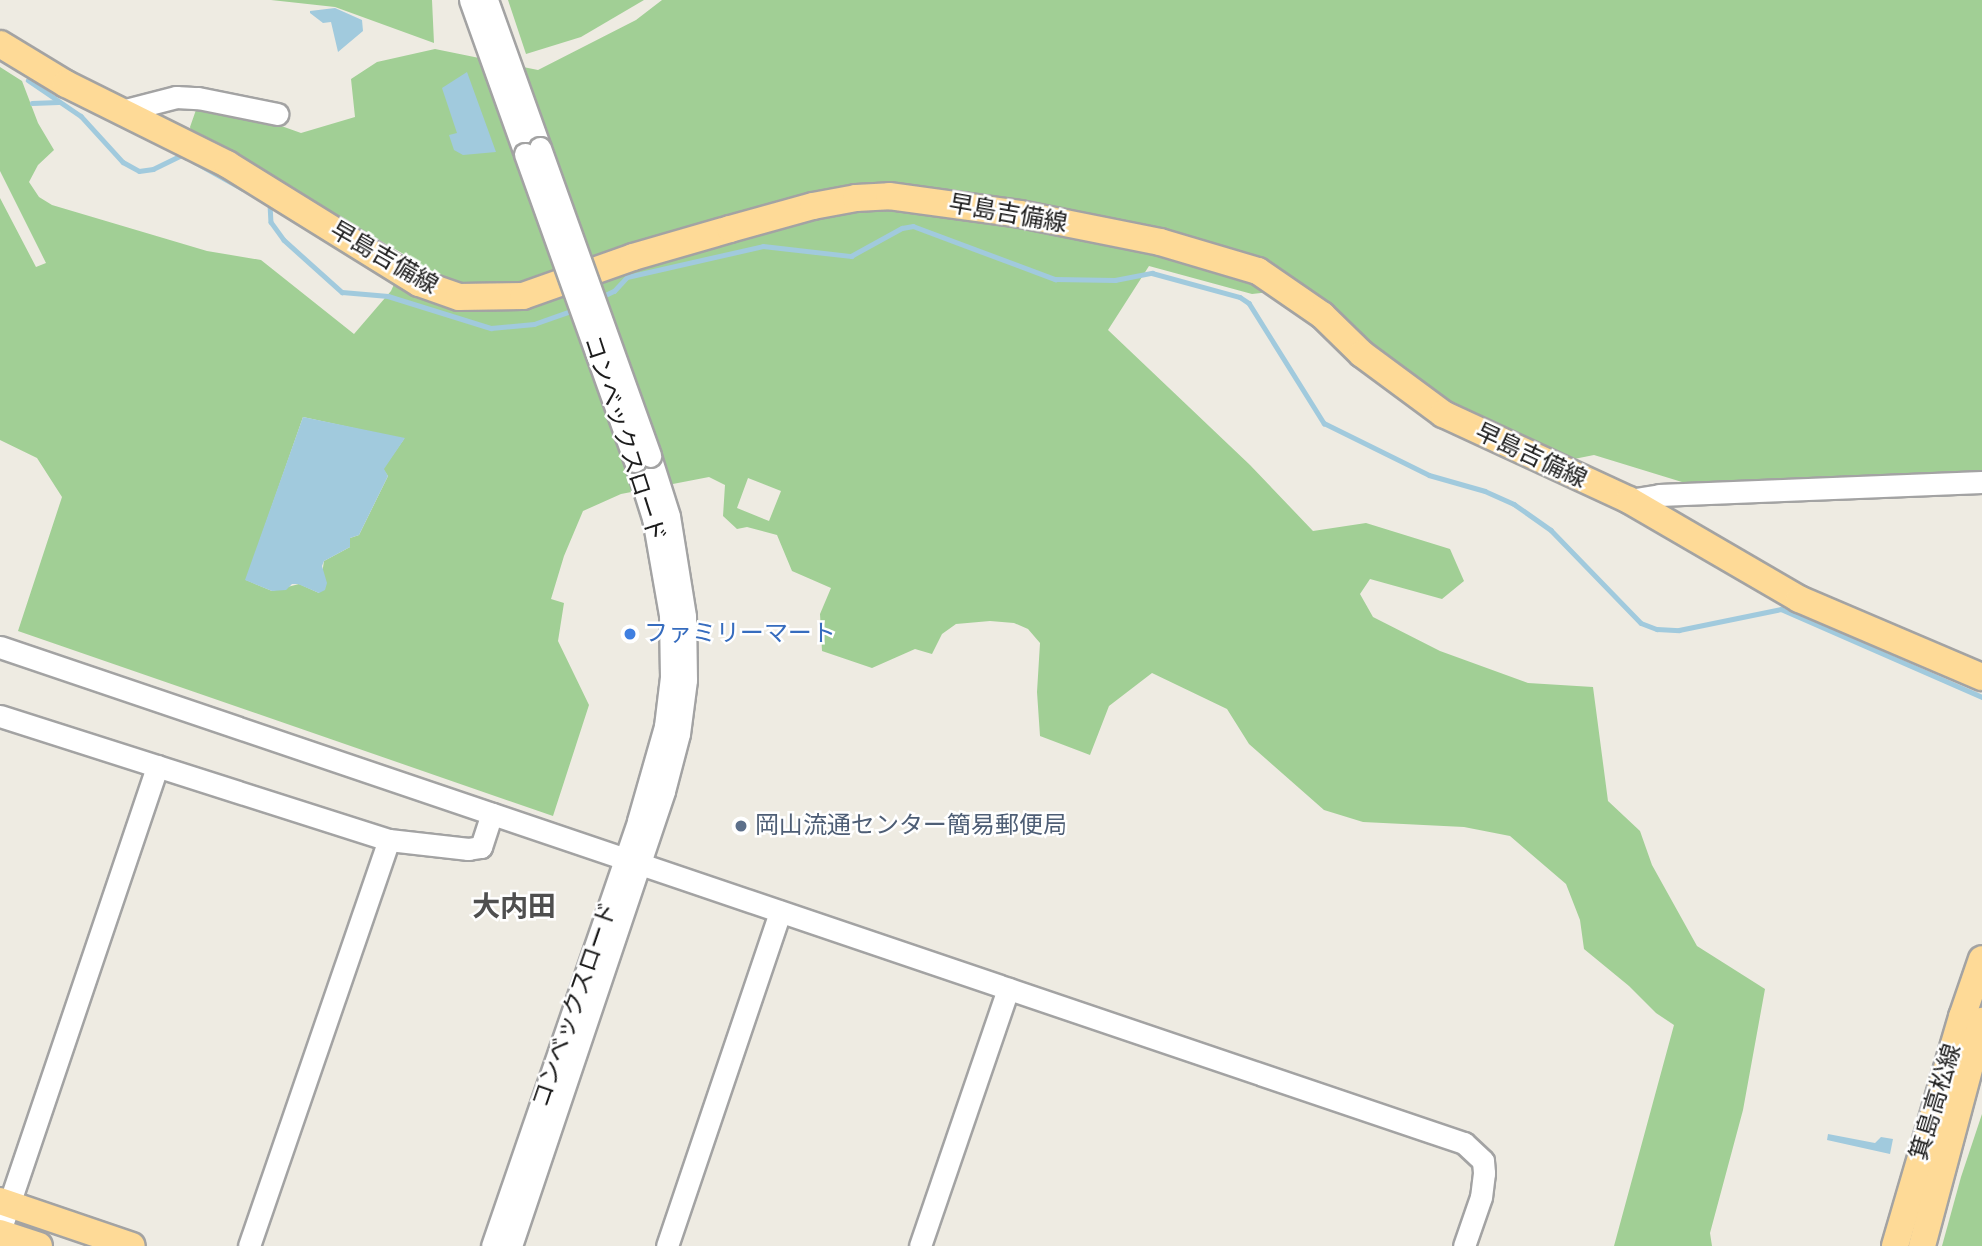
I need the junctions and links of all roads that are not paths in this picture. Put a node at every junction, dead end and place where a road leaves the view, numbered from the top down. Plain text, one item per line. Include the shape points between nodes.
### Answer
1 (470, 0) edge
2 (487, 0) edge
3 (0, 44) edge
4 (122, 111) junction
5 (277, 114) dead end
6 (532, 151) junction
7 (1982, 482) edge
8 (1629, 500) junction
9 (0, 647) edge
10 (1982, 677) edge
11 (0, 716) edge
12 (157, 766) junction
13 (492, 814) junction
14 (389, 840) junction
15 (632, 862) junction
16 (780, 912) junction
17 (1982, 959) edge
18 (1008, 989) junction
19 (1982, 1021) edge
20 (5, 1203) edge
21 (0, 1232) edge
22 (39, 1246) edge
23 (132, 1246) edge
24 (249, 1246) edge
25 (492, 1246) edge
26 (510, 1246) edge
27 (667, 1246) edge
28 (920, 1246) edge
29 (1464, 1246) edge
30 (1895, 1246) edge
31 (1922, 1246) edge

1 - 6 street, コンベックスロード
2 - 6 street, コンベックスロード
3 - 4 main road, 早島吉備線
4 - 5 street via 176,97
4 - 8 main road, 早島吉備線 via 227,164 419,283 460,298 523,296 633,257 856,198 933,201 1160,242 1258,271 1322,315 1362,354 1443,414
6 - 15 street, コンベックスロード, bridge via 643,458 669,516 680,565 686,664 683,709 671,770
7 - 8 street
8 - 10 main road, 早島吉備線 via 1799,599
9 - 13 street
11 - 12 street
12 - 14 street
12 - 20 street
13 - 14 street via 481,847
13 - 15 street
14 - 24 street
15 - 16 street
15 - 25 street, コンベックスロード
15 - 26 street, コンベックスロード
16 - 18 street
16 - 27 street
17 - 30 main road, 箕島高松線
18 - 28 street
18 - 29 street via 1464,1143 1483,1161 1484,1173
19 - 31 main road, 箕島高松線
20 - 21 street
20 - 23 main road
21 - 22 main road

